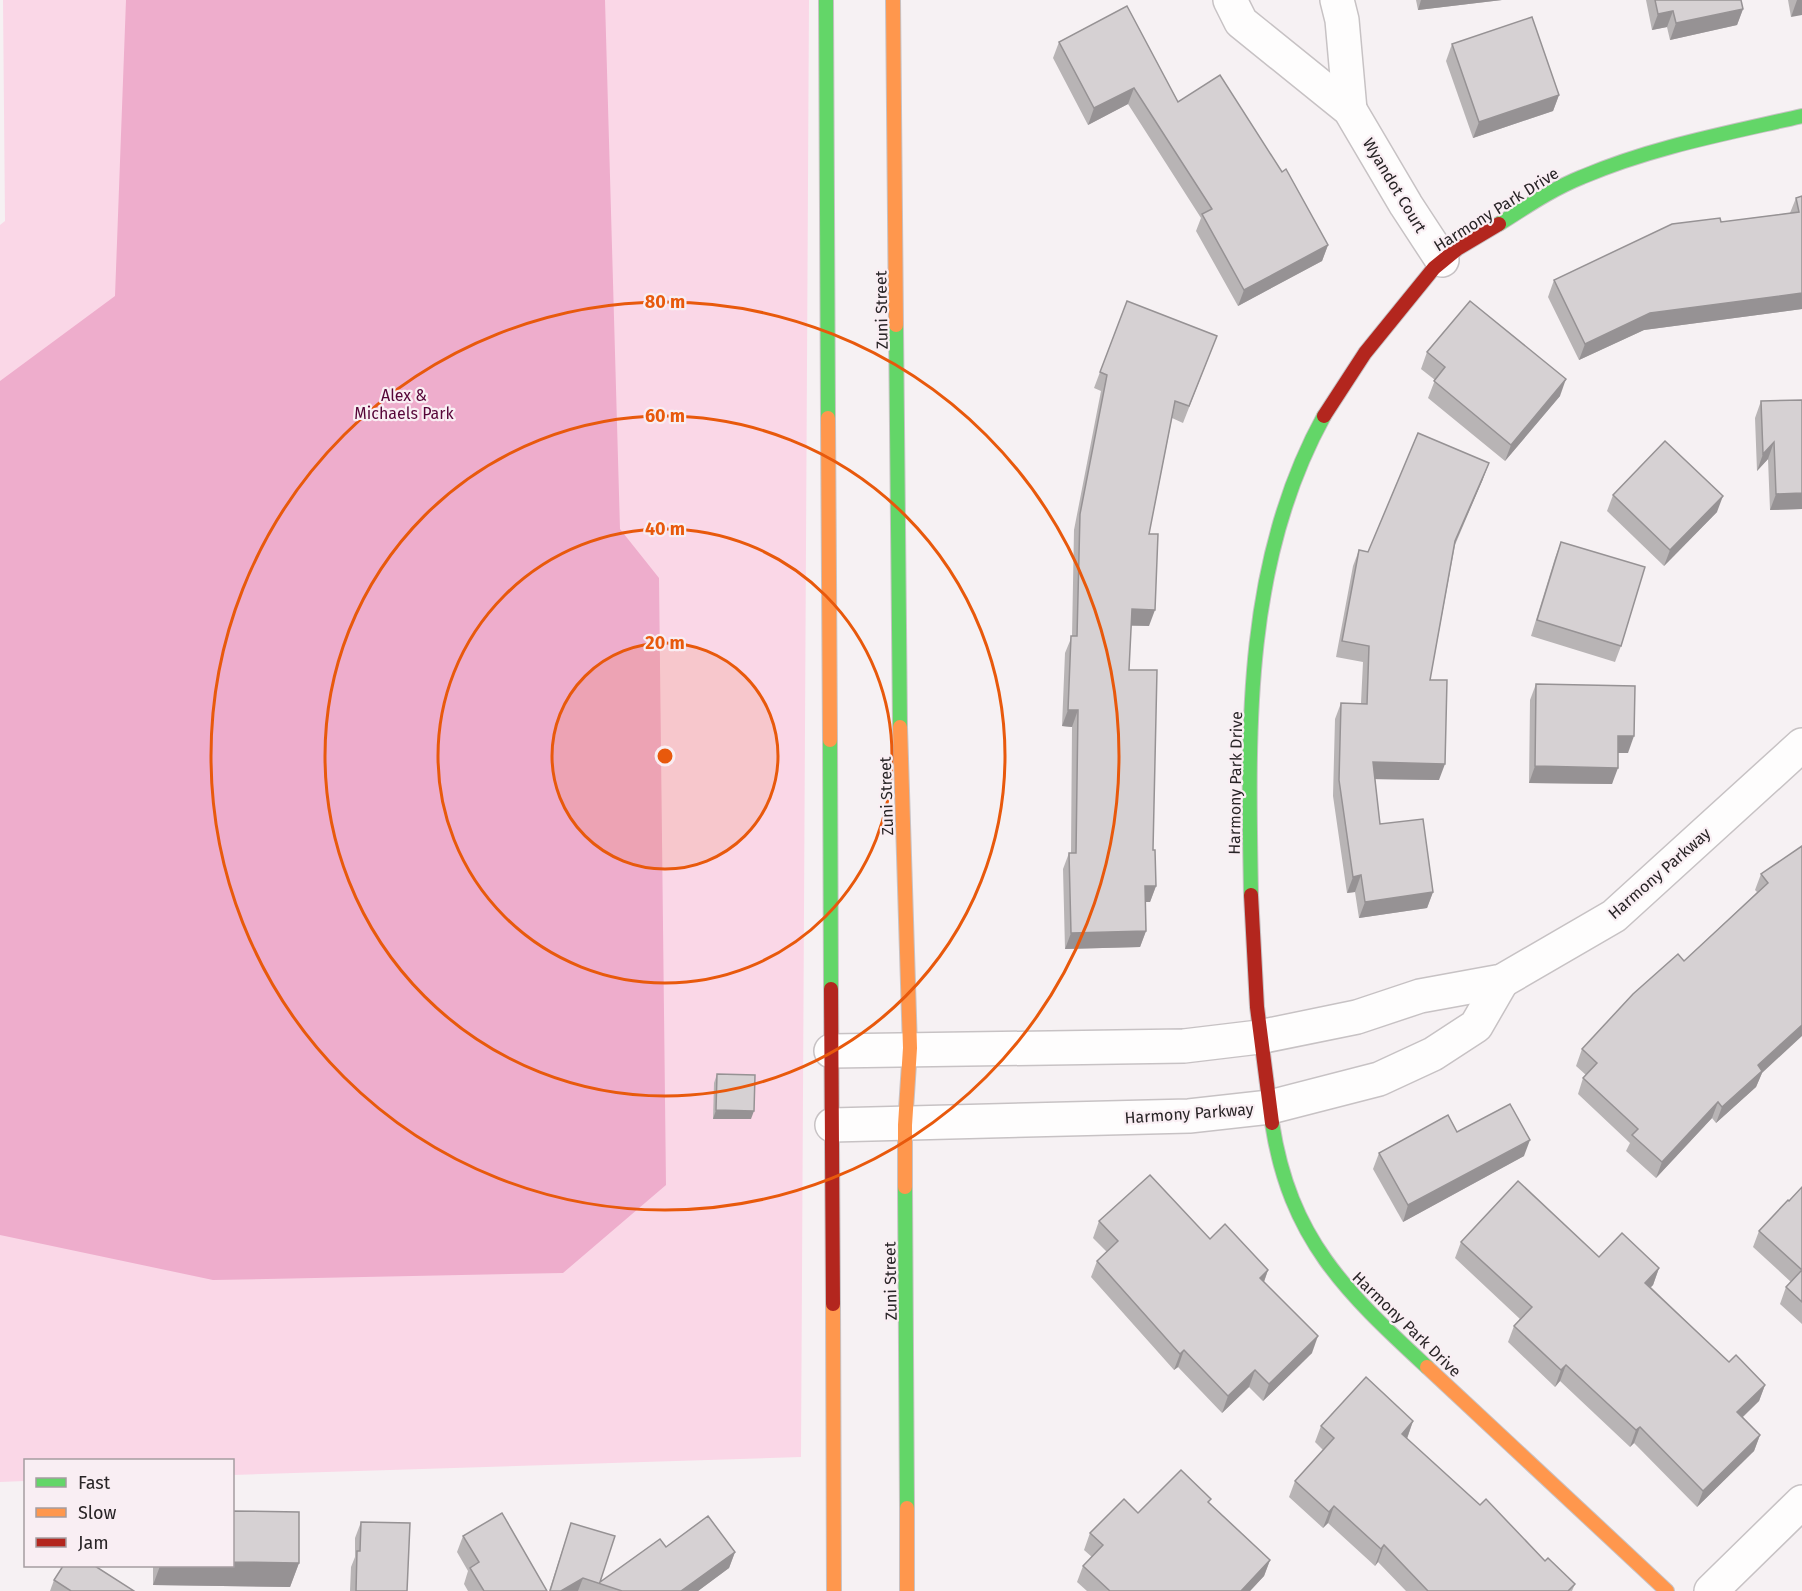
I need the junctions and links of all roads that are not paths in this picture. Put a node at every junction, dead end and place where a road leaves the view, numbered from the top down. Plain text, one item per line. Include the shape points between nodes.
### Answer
1 (826, 0) edge
2 (893, 0) edge
3 (1230, 0) edge
4 (1337, 0) edge
5 (1350, 110) junction
6 (1802, 116) edge
7 (1442, 260) junction
8 (1802, 745) edge
9 (1502, 981) junction
10 (1259, 1037) junction
11 (910, 1048) junction
12 (831, 1051) junction
13 (1270, 1107) junction
14 (832, 1125) junction
15 (905, 1125) junction
16 (1802, 1502) edge
17 (834, 1591) edge
18 (906, 1591) edge
19 (1667, 1591) edge
20 (1711, 1591) edge

1 - 12 main road
2 - 11 main road, Zuni Street via 899,707
3 - 5 street, Wyandot Court via 1241,22
4 - 5 street, Wyandot Court
5 - 7 street, Wyandot Court
6 - 7 main road, Harmony Park Drive via 1653,152 1582,176
7 - 10 main road, Harmony Park Drive via 1368,345 1326,410 1297,468 1275,533 1259,600 1254,643 1249,891
8 - 9 street, Harmony Parkway via 1614,916
9 - 10 street, Harmony Parkway via 1420,996 1358,1017
9 - 13 street, Harmony Parkway via 1476,1026 1432,1054 1379,1079
10 - 11 street, Harmony Parkway via 1184,1046
10 - 13 main road, Harmony Park Drive
11 - 12 street, Harmony Parkway
11 - 15 main road, Zuni Street
12 - 14 main road
13 - 15 street, Harmony Parkway via 1189,1116
13 - 19 main road, Harmony Park Drive via 1283,1175 1298,1215 1342,1286
14 - 15 street, Harmony Parkway
14 - 17 main road
15 - 18 main road, Zuni Street
16 - 20 street

